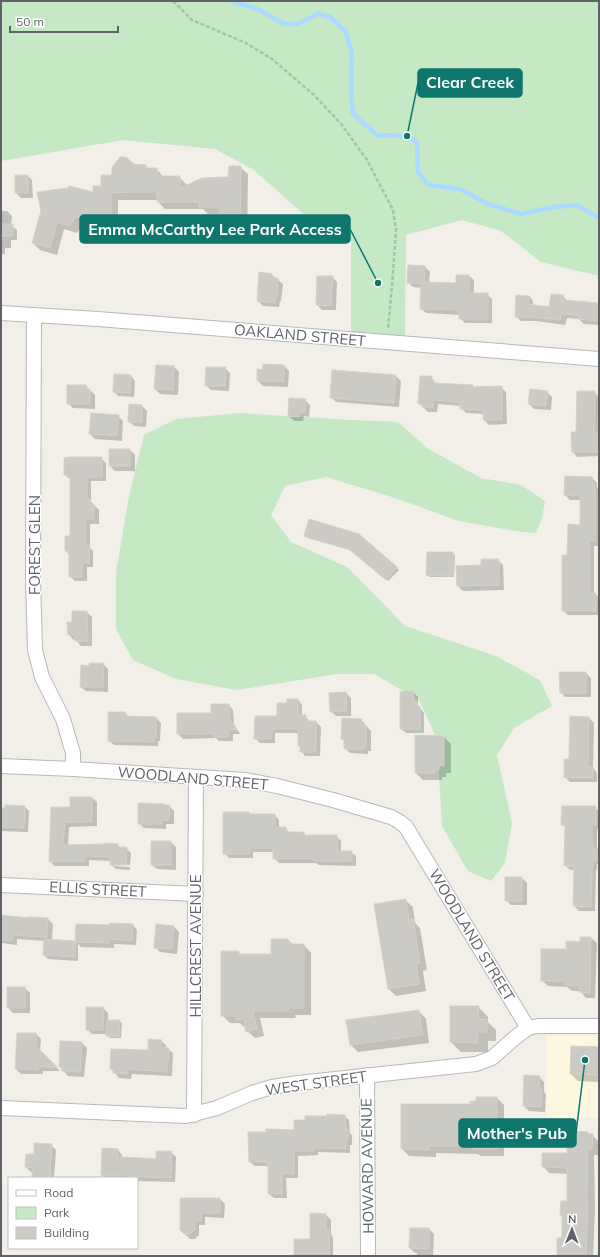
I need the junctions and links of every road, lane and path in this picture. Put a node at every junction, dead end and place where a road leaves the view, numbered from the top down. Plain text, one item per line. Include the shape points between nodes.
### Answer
1 (173, 1) edge
2 (1, 313) edge
3 (34, 315) junction
4 (388, 330) dead end
5 (599, 359) edge
6 (1, 766) edge
7 (73, 769) junction
8 (196, 777) junction
9 (1, 885) edge
10 (196, 894) junction
11 (599, 1026) edge
12 (528, 1028) junction
13 (367, 1075) junction
14 (1, 1108) edge
15 (194, 1115) junction
16 (368, 1256) edge

1 - 4 path via 192,20 246,43 272,59 314,95 342,126 367,160 393,210 396,230
2 - 3 street, OAKLAND STREET
3 - 5 street, OAKLAND STREET
3 - 7 street, FOREST GLEN via 35,650 42,677 63,719 73,753
6 - 7 street, WOODLAND STREET
7 - 8 street, WOODLAND STREET
8 - 10 street, HILLCREST AVENUE
8 - 12 street, WOODLAND STREET via 245,780 276,786 333,800 400,822 410,833
9 - 10 street, ELLIS STREET
10 - 15 street, HILLCREST AVENUE
11 - 12 street
12 - 13 street, WEST STREET via 492,1058 476,1064
13 - 15 street, WEST STREET via 272,1087
13 - 16 street, HOWARD AVENUE
14 - 15 street, WEST STREET

